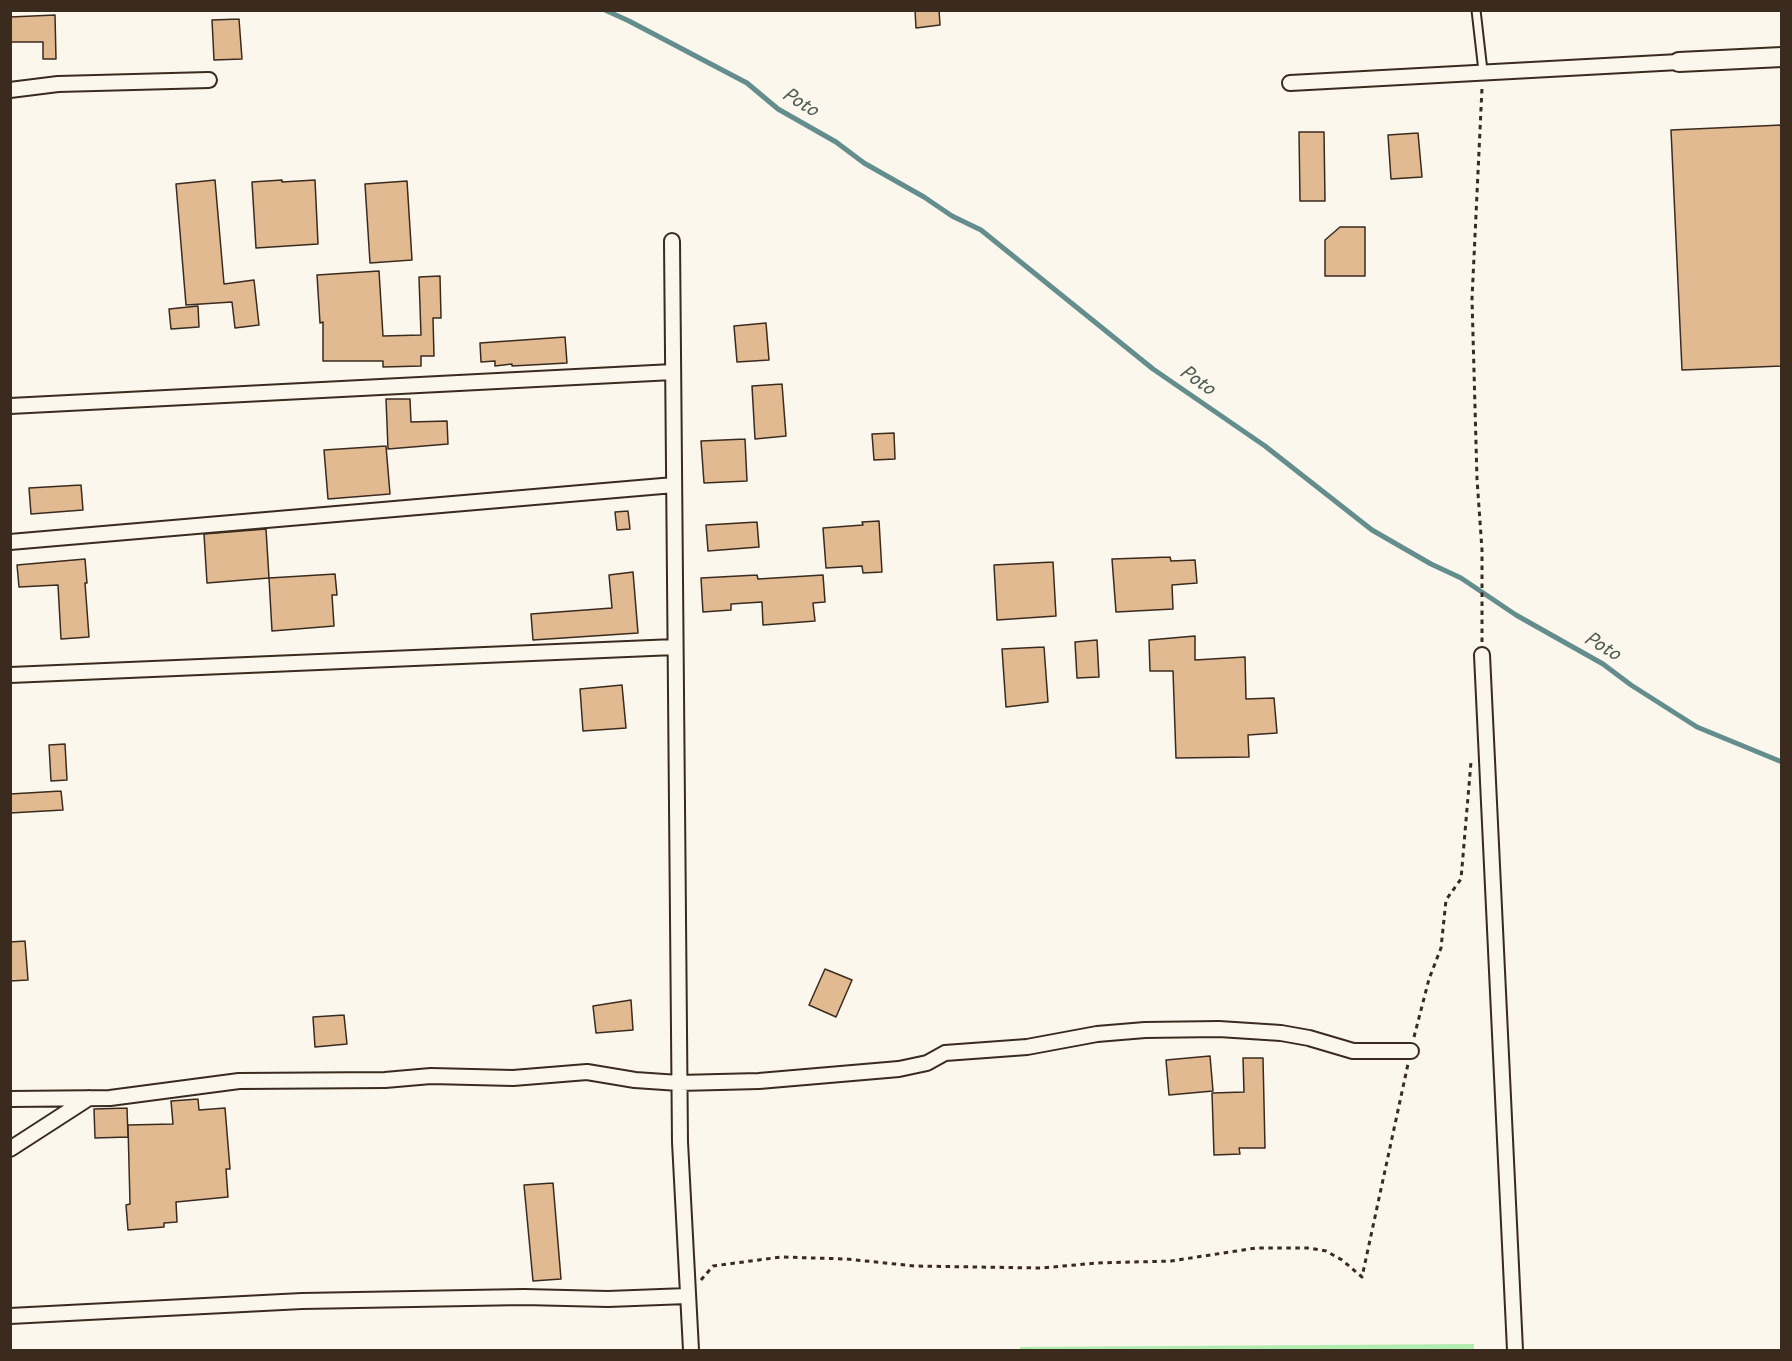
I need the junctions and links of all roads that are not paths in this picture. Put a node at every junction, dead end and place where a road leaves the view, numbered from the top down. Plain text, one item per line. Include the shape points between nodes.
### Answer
1 (1476, 10) edge
2 (1782, 57) edge
3 (1679, 62) joint
4 (1483, 71) junction
5 (209, 80) dead end
6 (1290, 83) dead end
7 (10, 90) edge
8 (672, 241) dead end
9 (673, 372) junction
10 (10, 406) edge
11 (674, 485) junction
12 (10, 542) edge
13 (675, 647) junction
14 (1482, 655) road end
15 (10, 675) edge
16 (1411, 1051) road end
17 (679, 1083) junction
18 (88, 1098) junction
19 (10, 1099) edge
20 (10, 1149) edge
21 (687, 1296) junction
22 (10, 1316) edge
23 (691, 1350) edge
24 (1515, 1350) edge

1 - 4 lane
2 - 3 street
3 - 4 street
4 - 6 street
5 - 7 street via 58,84
8 - 9 street
9 - 10 street
9 - 11 street
11 - 12 street
11 - 13 street
13 - 15 street
13 - 17 street
14 - 24 street
16 - 17 street via 1353,1051 1281,1033 1145,1029 1027,1047 945,1053 927,1063 899,1070
17 - 18 street via 587,1072 513,1078 239,1081
17 - 21 street
18 - 19 street
18 - 20 street
21 - 22 street via 281,1301
21 - 23 street

